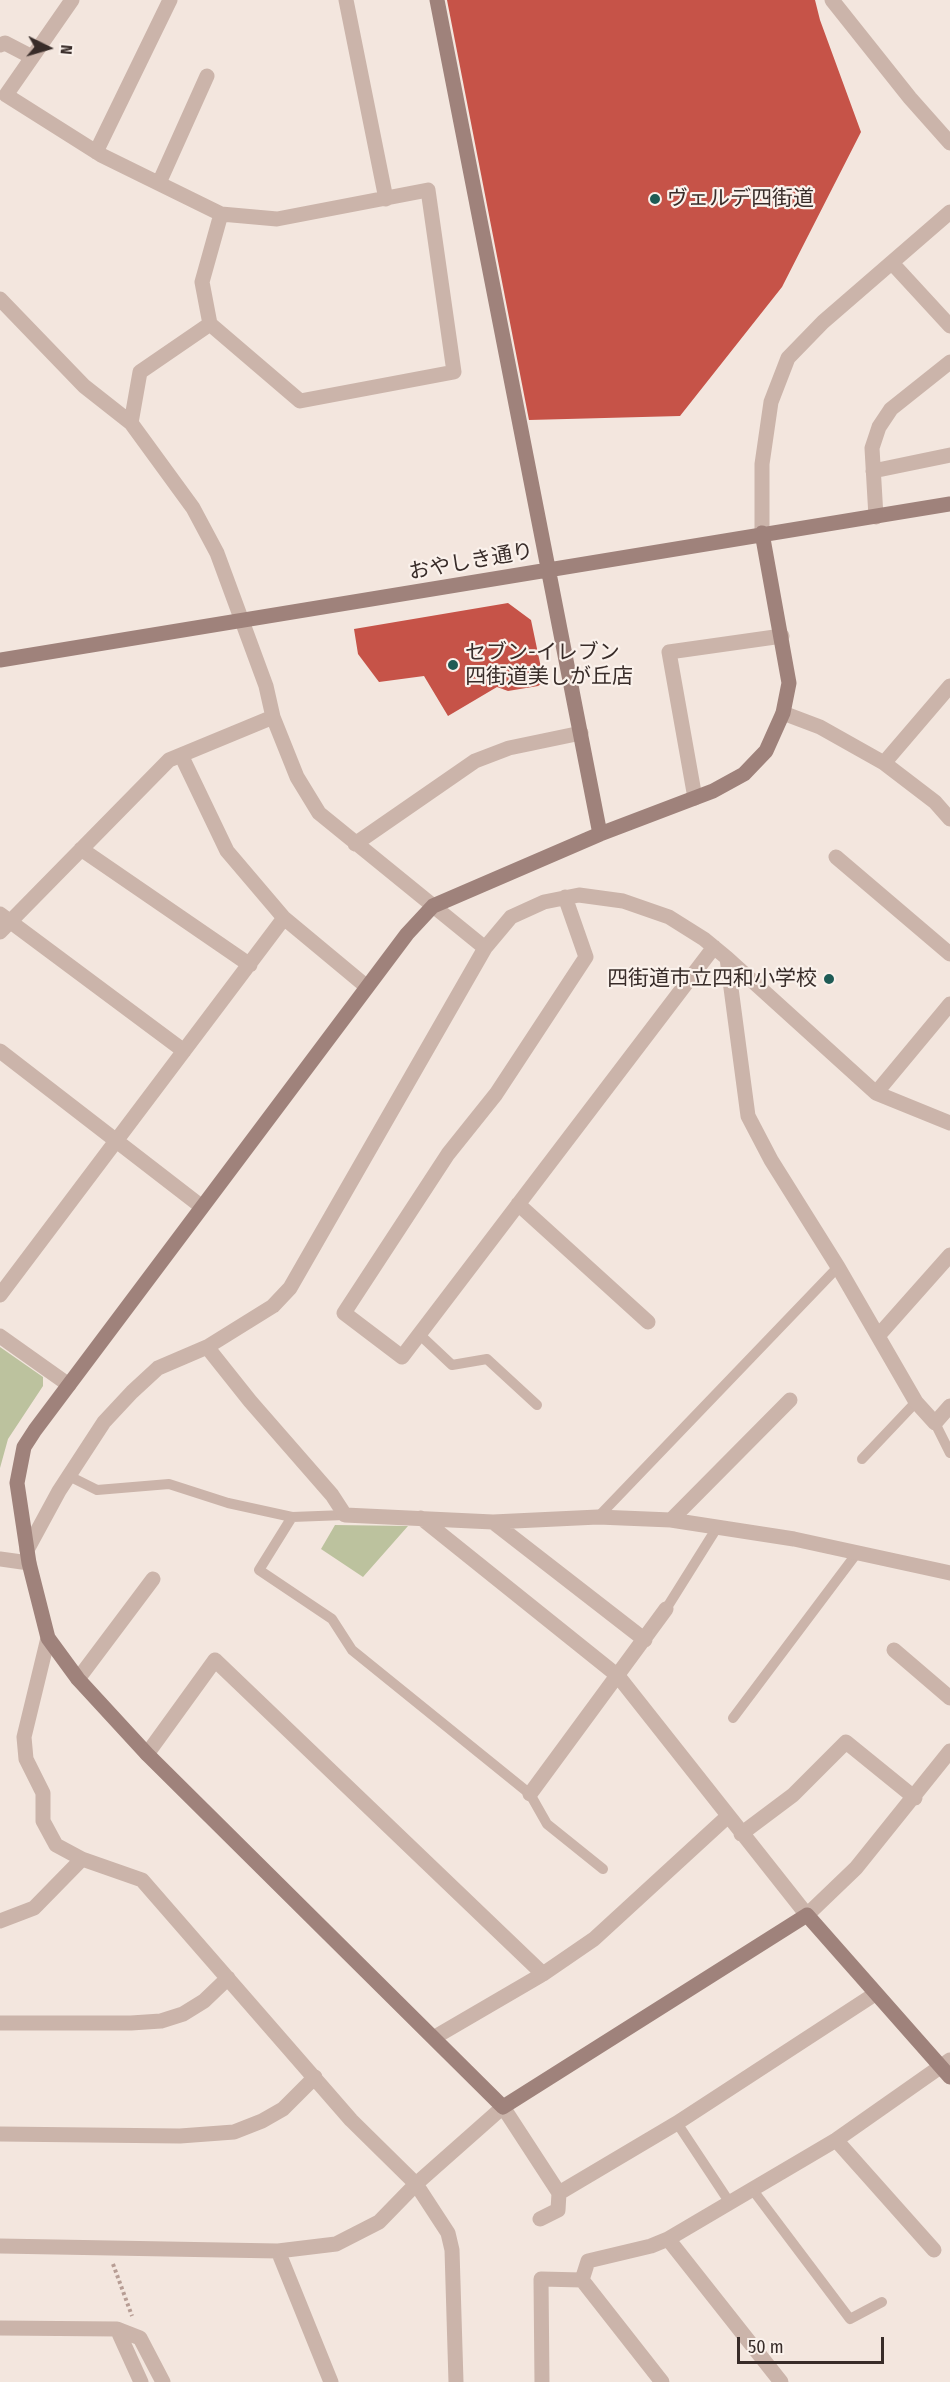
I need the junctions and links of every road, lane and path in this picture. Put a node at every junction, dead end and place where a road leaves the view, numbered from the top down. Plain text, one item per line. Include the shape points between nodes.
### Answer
1 (72, 0) edge
2 (170, 0) edge
3 (346, 0) edge
4 (436, 0) edge
5 (832, 0) edge
6 (0, 45) edge
7 (32, 57) junction
8 (207, 76) dead end
9 (950, 143) edge
10 (96, 152) junction
11 (159, 183) junction
12 (386, 199) junction
13 (950, 212) edge
14 (221, 214) junction
15 (891, 263) junction
16 (0, 299) edge
17 (210, 324) junction
18 (950, 326) edge
19 (950, 362) edge
20 (131, 423) junction
21 (950, 455) edge
22 (873, 471) junction
23 (950, 504) edge
24 (876, 517) junction
25 (762, 533) junction
26 (548, 570) junction
27 (240, 622) junction
28 (782, 636) junction
29 (0, 660) edge
30 (950, 686) edge
31 (783, 713) junction
32 (273, 717) junction
33 (581, 733) junction
34 (181, 755) junction
35 (884, 762) junction
36 (695, 798) junction
37 (950, 819) edge
38 (600, 834) junction
39 (355, 844) junction
40 (81, 849) junction
41 (836, 857) dead end
42 (565, 897) junction
43 (434, 906) junction
44 (284, 918) junction
45 (3, 922) edge
46 (714, 947) junction
47 (484, 948) junction
48 (950, 954) edge
49 (727, 958) junction
50 (250, 965) junction
51 (367, 987) junction
52 (950, 1004) edge
53 (0, 1051) edge
54 (184, 1051) junction
55 (876, 1093) junction
56 (950, 1123) edge
57 (116, 1141) junction
58 (518, 1204) junction
59 (202, 1207) junction
60 (950, 1255) edge
61 (838, 1267) junction
62 (0, 1295) edge
63 (648, 1322) dead end
64 (419, 1334) junction
65 (0, 1336) edge
66 (878, 1336) junction
67 (207, 1347) junction
68 (69, 1385) junction
69 (790, 1400) dead end
70 (916, 1402) junction
71 (537, 1405) dead end
72 (950, 1406) edge
73 (935, 1422) junction
74 (950, 1453) edge
75 (862, 1459) dead end
76 (69, 1476) junction
77 (345, 1515) junction
78 (292, 1516) junction
79 (598, 1517) junction
80 (421, 1518) junction
81 (670, 1520) junction
82 (493, 1522) junction
83 (718, 1526) junction
84 (857, 1553) junction
85 (28, 1557) junction
86 (0, 1558) edge
87 (950, 1573) edge
88 (153, 1580) dead end
89 (666, 1609) joint
90 (48, 1638) junction
91 (645, 1640) junction
92 (894, 1650) dead end
93 (618, 1676) junction
94 (78, 1679) junction
95 (950, 1698) edge
96 (733, 1718) dead end
97 (950, 1751) edge
98 (147, 1754) junction
99 (530, 1794) junction
100 (915, 1797) junction
101 (728, 1817) junction
102 (741, 1834) junction
103 (82, 1859) junction
104 (603, 1869) dead end
105 (807, 1915) junction
106 (0, 1921) edge
107 (543, 1974) junction
108 (228, 1978) junction
109 (876, 1994) junction
110 (0, 2022) edge
111 (435, 2037) junction
112 (947, 2068) edge
113 (315, 2077) junction
114 (503, 2107) junction
115 (676, 2123) junction
116 (0, 2134) edge
117 (836, 2140) junction
118 (416, 2184) junction
119 (752, 2189) junction
120 (559, 2193) junction
121 (730, 2203) junction
122 (540, 2219) dead end
123 (668, 2239) junction
124 (0, 2246) edge
125 (108, 2249) junction
126 (934, 2250) dead end
127 (278, 2251) junction
128 (582, 2280) junction
129 (882, 2302) dead end
130 (0, 2328) edge
131 (117, 2330) junction
132 (140, 2338) junction
133 (141, 2382) edge
134 (163, 2382) edge
135 (332, 2382) edge
136 (456, 2382) edge
137 (542, 2382) edge
138 (662, 2382) edge
139 (780, 2382) edge

1 - 7 street
2 - 10 street
3 - 12 street
4 - 26 street
5 - 9 street
6 - 7 street via 5,43
7 - 10 street via 6,95
8 - 11 street
10 - 11 street
11 - 14 street
12 - 14 street via 277,219
12 - 17 street via 428,190 454,372 300,401
13 - 15 street
14 - 17 street via 202,282
15 - 18 street
15 - 25 street via 788,358 771,402 762,464
16 - 20 street via 84,386
17 - 20 street via 140,372
19 - 22 street via 891,409 872,448
20 - 27 street via 193,508 217,553
21 - 22 street
22 - 24 street
23 - 24 street, おやしき通り
24 - 25 street, おやしき通り
25 - 26 street, おやしき通り
25 - 28 street
26 - 27 street, おやしき通り
26 - 33 street
27 - 29 street, おやしき通り
27 - 32 street via 266,686
28 - 31 street via 789,682
28 - 36 street via 669,652
30 - 35 street
31 - 35 street via 820,727
31 - 36 street via 765,751 744,774
32 - 34 street
32 - 39 street via 297,777 319,813
33 - 38 street
33 - 39 street via 509,748 474,761
34 - 40 street via 169,760
34 - 44 street via 227,851
35 - 37 street via 935,802
36 - 38 street
38 - 43 street
39 - 43 street
40 - 45 street
40 - 50 street
41 - 48 street
42 - 46 street via 623,901 669,917
42 - 47 street via 511,917
42 - 64 street via 586,957 496,1094 448,1154 344,1313 402,1357
43 - 47 street
43 - 51 street
44 - 50 street
44 - 51 street
45 - 54 street
46 - 49 street
46 - 58 street
47 - 67 street via 290,1287 273,1306
49 - 55 street
49 - 61 street via 748,1116
50 - 54 street
51 - 59 street
52 - 55 street
53 - 57 street
54 - 57 street
55 - 56 street
57 - 59 street
57 - 62 street
58 - 63 street
58 - 64 street
59 - 68 street
60 - 66 street
61 - 66 street
61 - 79 lane
64 - 71 lane via 452,1365 487,1359
65 - 68 street
66 - 70 street
67 - 76 street via 158,1368 132,1392 104,1422
67 - 77 street
68 - 85 street via 24,1447 20,1461 17,1483
69 - 81 street
70 - 73 street
70 - 75 lane
72 - 73 street
73 - 74 lane
76 - 78 lane via 97,1490 169,1484 228,1503
76 - 85 street
77 - 78 lane
77 - 80 street
78 - 99 lane via 259,1570 332,1619 352,1650
79 - 81 street
79 - 82 street
80 - 82 street
80 - 93 street
81 - 83 street
82 - 91 street
83 - 84 street
83 - 89 lane
84 - 87 street
84 - 96 lane
85 - 86 street
85 - 90 street
88 - 94 street
89 - 91 street
90 - 94 street
90 - 103 street via 24,1737 26,1759 43,1793 43,1821 56,1845
91 - 93 street
92 - 95 street
93 - 99 street
93 - 101 street
94 - 98 street
97 - 100 street
98 - 107 street via 215,1660
98 - 111 street
99 - 104 lane via 547,1824
100 - 102 street via 846,1742 793,1794
100 - 105 street via 856,1868
101 - 102 street
101 - 107 street via 594,1939
102 - 105 street
103 - 106 street via 34,1908
103 - 108 street via 142,1880
105 - 109 street
105 - 114 street
107 - 111 street
108 - 110 street via 204,2001 183,2014 161,2020
108 - 113 street
109 - 112 street
109 - 115 street
111 - 114 street
112 - 117 street
113 - 116 street via 284,2109 234,2132 180,2136
113 - 118 street via 351,2120
114 - 118 street
114 - 120 street
115 - 120 street
115 - 121 lane
117 - 119 street
117 - 126 street
118 - 127 street via 379,2222 359,2235 336,2244
118 - 136 street via 448,2233 452,2250
119 - 121 street
119 - 129 lane via 850,2319
120 - 122 street via 558,2210
121 - 123 street
123 - 128 street via 588,2261
123 - 139 street
124 - 125 street
125 - 127 street
125 - 132 path
127 - 135 street
128 - 137 street via 541,2279
128 - 138 street
130 - 131 street
131 - 132 street
131 - 133 street
132 - 134 street

